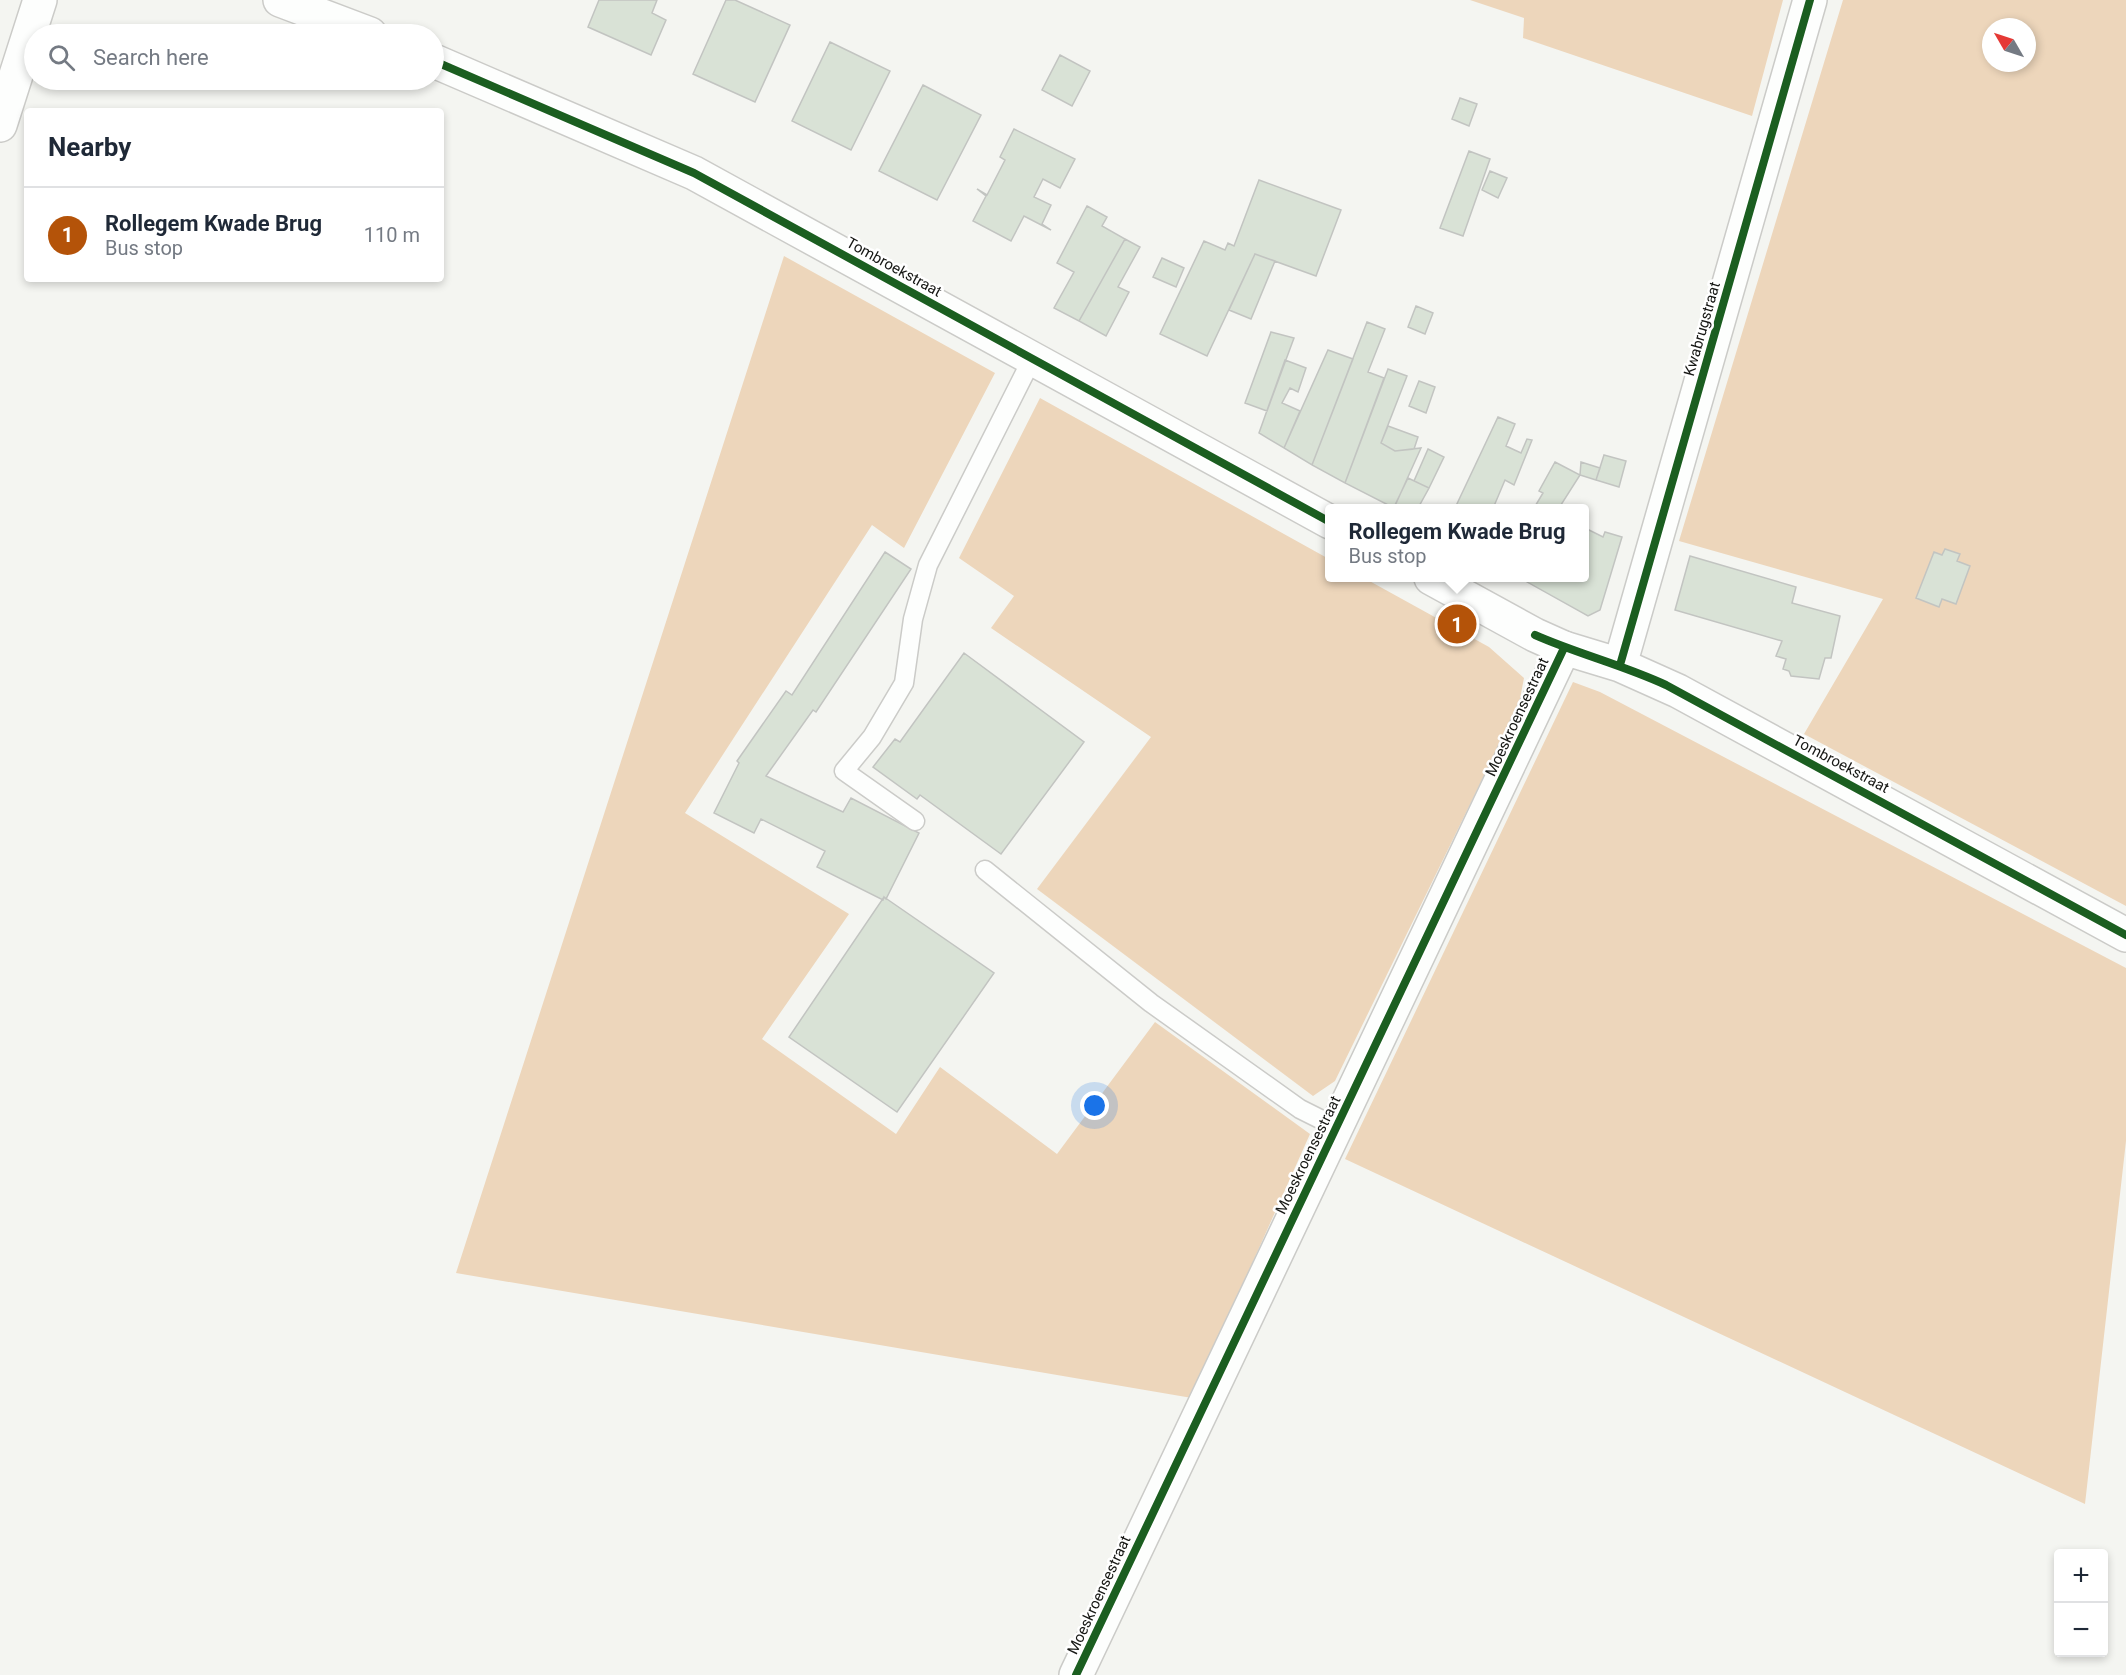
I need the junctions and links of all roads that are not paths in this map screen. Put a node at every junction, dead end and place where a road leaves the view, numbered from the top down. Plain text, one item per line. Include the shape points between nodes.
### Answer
1 (40, 0) edge
2 (280, 0) edge
3 (1810, 0) edge
4 (32, 24) edge
5 (344, 24) edge
6 (24, 50) edge
7 (444, 65) edge
8 (0, 125) edge
9 (1033, 357) junction
10 (1325, 520) edge
11 (1438, 582) edge
12 (1564, 648) junction
13 (1620, 665) junction
14 (915, 821) dead end
15 (985, 870) dead end
16 (2126, 935) edge
17 (1336, 1127) junction
18 (1076, 1675) edge

1 - 4 street
2 - 5 street
3 - 13 street, Kwabrugstraat
6 - 8 street
7 - 9 street, Tombroekstraat via 694,173
9 - 10 street, Tombroekstraat
9 - 14 lane via 928,565 913,619 904,682 872,737 844,771
11 - 12 street, Tombroekstraat
12 - 13 street, Tombroekstraat
12 - 17 street, Moeskroensestraat
13 - 16 street, Tombroekstraat via 1694,700
15 - 17 lane via 1151,1003 1300,1109
17 - 18 street, Moeskroensestraat

